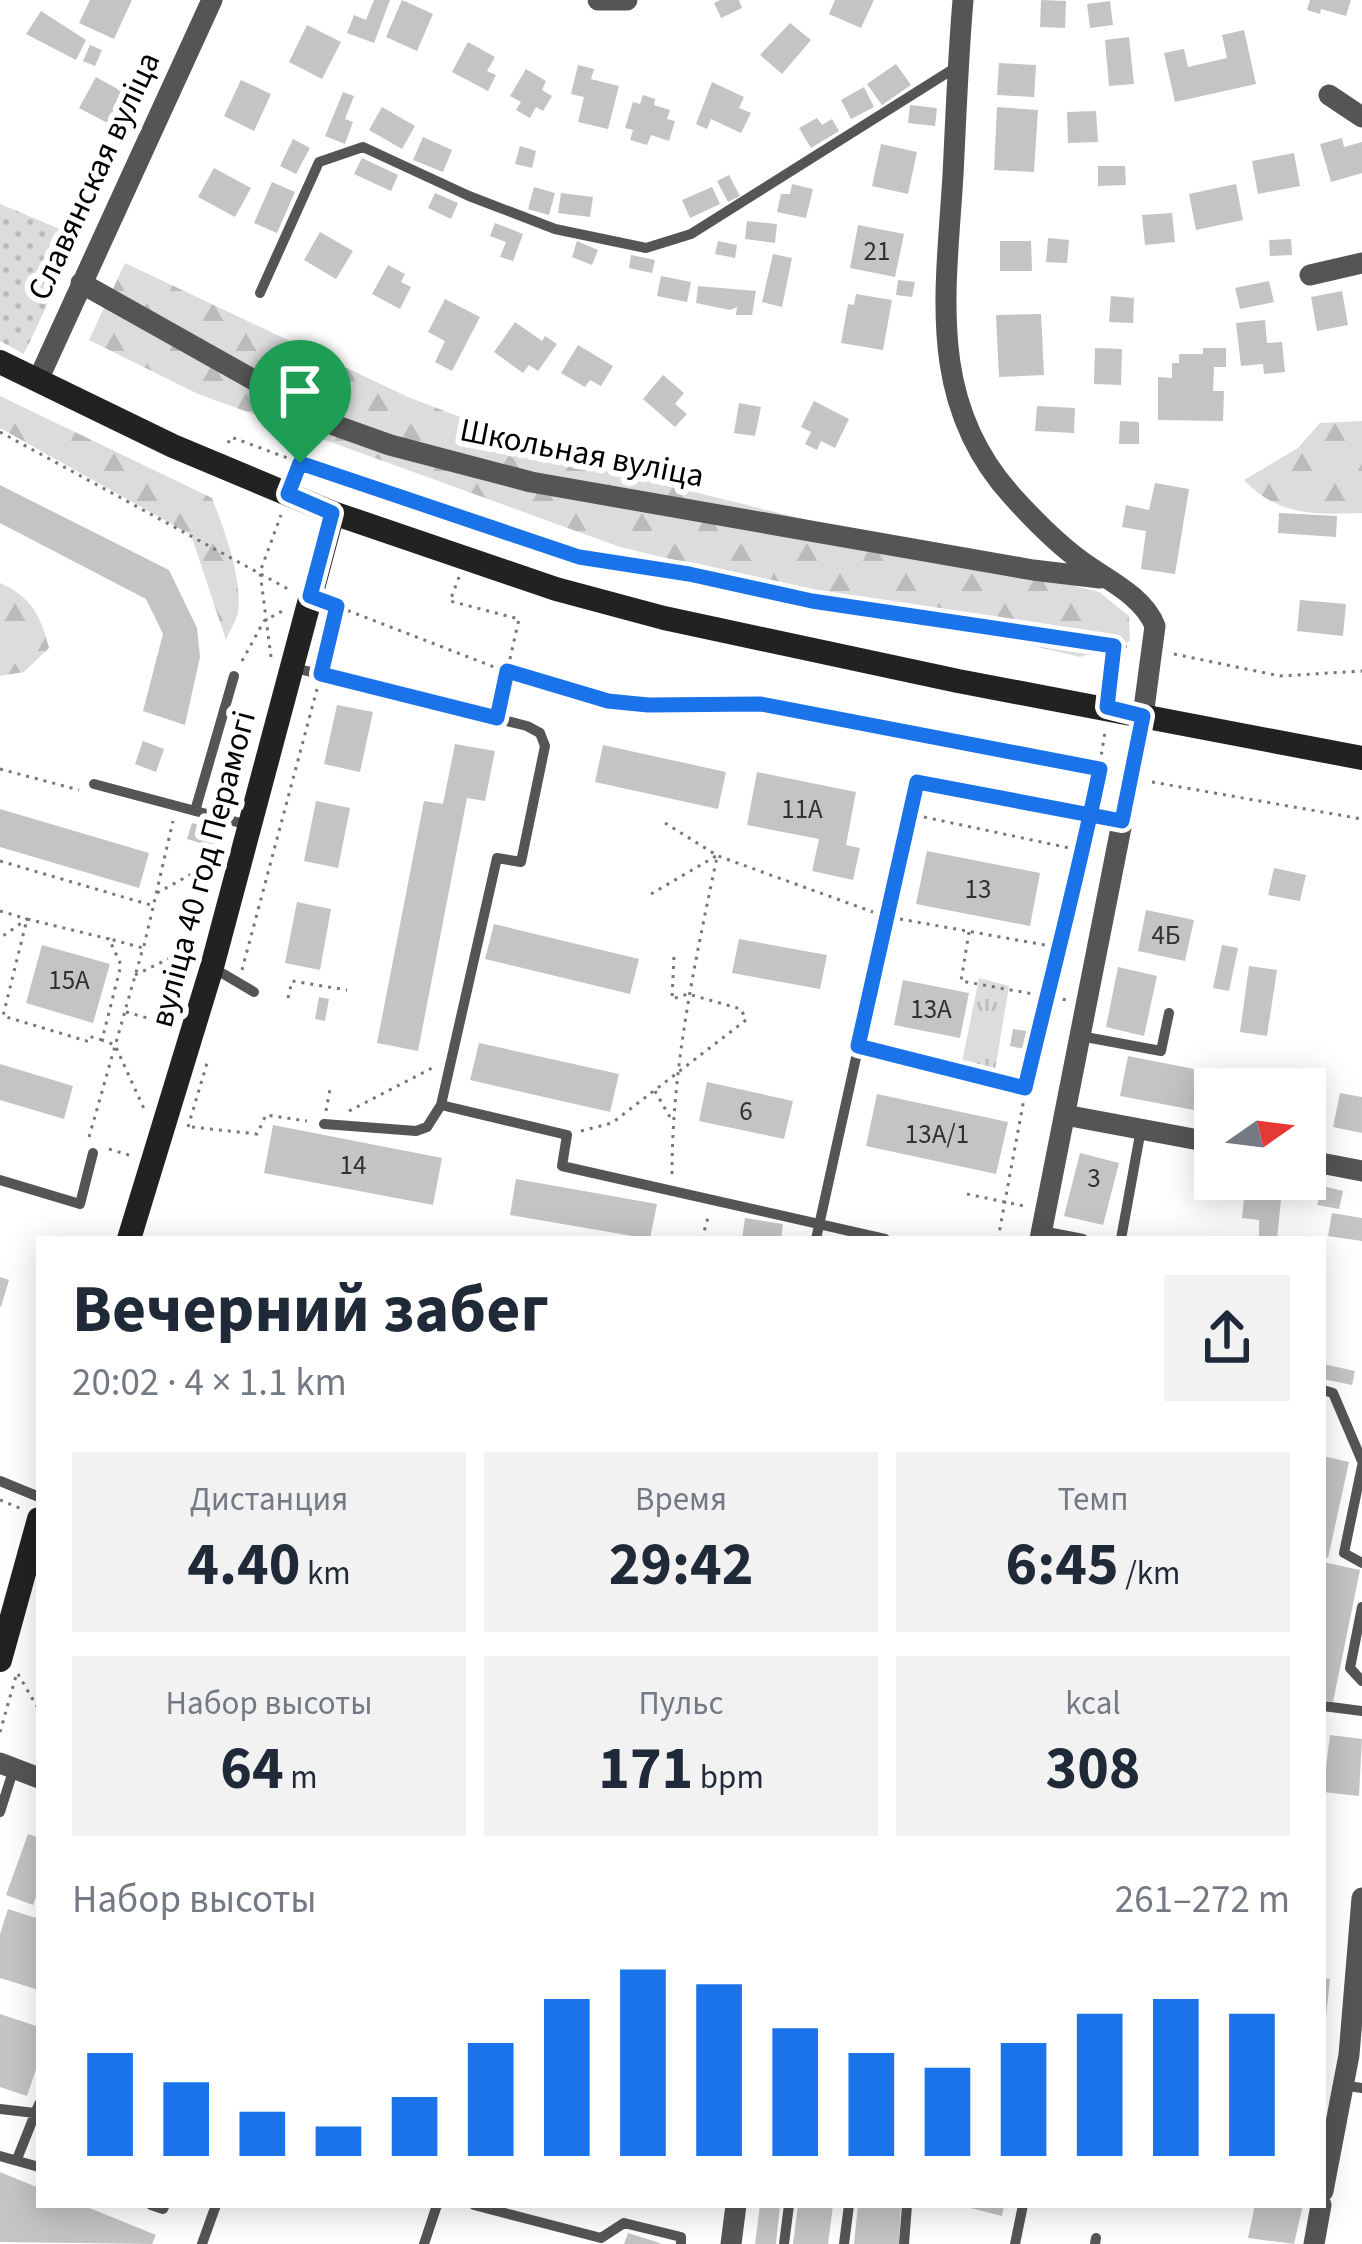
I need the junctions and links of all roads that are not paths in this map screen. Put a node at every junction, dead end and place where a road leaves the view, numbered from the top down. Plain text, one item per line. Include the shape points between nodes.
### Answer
1 (212, 0) edge
2 (598, 0) edge
3 (626, 0) edge
4 (962, 0) edge
5 (958, 66) junction
6 (1329, 95) dead end
7 (1362, 117) edge
8 (1362, 263) edge
9 (1310, 275) dead end
10 (81, 283) junction
11 (260, 293) dead end
12 (0, 362) edge
13 (38, 380) junction
14 (332, 513) junction
15 (1108, 580) junction
16 (281, 665) junction
17 (234, 676) road end
18 (1143, 716) junction
19 (1362, 758) edge
20 (94, 784) dead end
21 (195, 811) junction
22 (1122, 821) junction
23 (250, 826) junction
24 (212, 967) junction
25 (254, 992) dead end
26 (1168, 1013) dead end
27 (1080, 1036) junction
28 (441, 1105) junction
29 (1065, 1115) junction
30 (324, 1124) road end
31 (1141, 1129) junction
32 (1194, 1139) edge
33 (90, 1147) road end
34 (1326, 1164) edge
35 (1362, 1171) edge
36 (0, 1180) edge
37 (820, 1225) junction
38 (1042, 1227) edge
39 (131, 1236) edge
40 (818, 1236) edge
41 (871, 1236) edge
42 (1072, 1236) edge
43 (1122, 1236) edge
44 (1326, 1391) edge
45 (1362, 1464) edge
46 (0, 1481) edge
47 (36, 1496) edge
48 (34, 1515) edge
49 (1362, 1563) edge
50 (1362, 1607) edge
51 (9, 1666) edge
52 (1362, 1681) edge
53 (1326, 1706) edge
54 (1362, 1711) edge
55 (7, 1766) edge
56 (36, 1777) edge
57 (0, 1812) edge
58 (1362, 1898) edge
59 (1352, 2086) edge
60 (0, 2109) edge
61 (36, 2109) edge
62 (36, 2112) edge
63 (1330, 2112) edge
64 (0, 2156) edge
65 (1326, 2157) edge
66 (17, 2159) junction
67 (36, 2166) edge
68 (215, 2208) edge
69 (436, 2208) edge
70 (493, 2208) edge
71 (736, 2208) edge
72 (789, 2208) edge
73 (849, 2208) edge
74 (907, 2208) edge
75 (1022, 2208) edge
76 (1320, 2208) edge
77 (600, 2241) edge
78 (202, 2244) edge
79 (424, 2244) edge
80 (681, 2244) edge
81 (731, 2244) edge
82 (784, 2244) edge
83 (844, 2244) edge
84 (904, 2244) edge
85 (1016, 2244) edge
86 (1313, 2244) edge

1 - 10 street, Славянская вуліца
2 - 3 street
4 - 5 street
5 - 11 lane via 691,234 646,248 506,212 363,147 340,154 319,162
5 - 15 street via 945,254 959,412 997,479 1045,532
6 - 7 street
8 - 9 street
10 - 13 street, Славянская вуліца
10 - 15 street, Школьная вуліца via 334,425 390,446 531,482
12 - 13 main road
13 - 14 main road
14 - 16 main road, вуліца 40 год Перамогі
14 - 18 main road via 664,618
15 - 18 street via 1151,617
16 - 23 main road, вуліца 40 год Перамогі
16 - 28 lane via 497,718 540,733 545,746 521,862 497,858
17 - 21 lane
18 - 19 main road
18 - 22 street
20 - 21 lane
21 - 23 lane
22 - 27 street
22 - 37 lane via 917,782
23 - 24 main road, вуліца 40 год Перамогі
24 - 25 lane
24 - 39 main road, вуліца 40 год Перамогі
26 - 27 lane via 1161,1051
27 - 29 street
28 - 30 lane via 416,1131
28 - 37 lane via 568,1136 562,1166
29 - 31 street
29 - 38 street
31 - 32 street
31 - 43 lane
33 - 36 lane via 80,1204
34 - 35 street
37 - 40 lane
37 - 41 lane
38 - 42 lane
44 - 45 lane
45 - 49 lane via 1344,1553
46 - 47 lane
48 - 51 main road
50 - 52 lane via 1350,1668
53 - 54 lane
55 - 56 street
55 - 57 lane
58 - 59 street
59 - 63 street
60 - 61 lane
62 - 66 lane
63 - 65 street
64 - 66 lane
66 - 67 lane
68 - 78 lane
69 - 79 lane
70 - 77 lane
71 - 81 street
72 - 82 lane
73 - 83 lane
74 - 84 lane
75 - 85 lane
76 - 86 street
77 - 80 lane via 624,2223 682,2236

